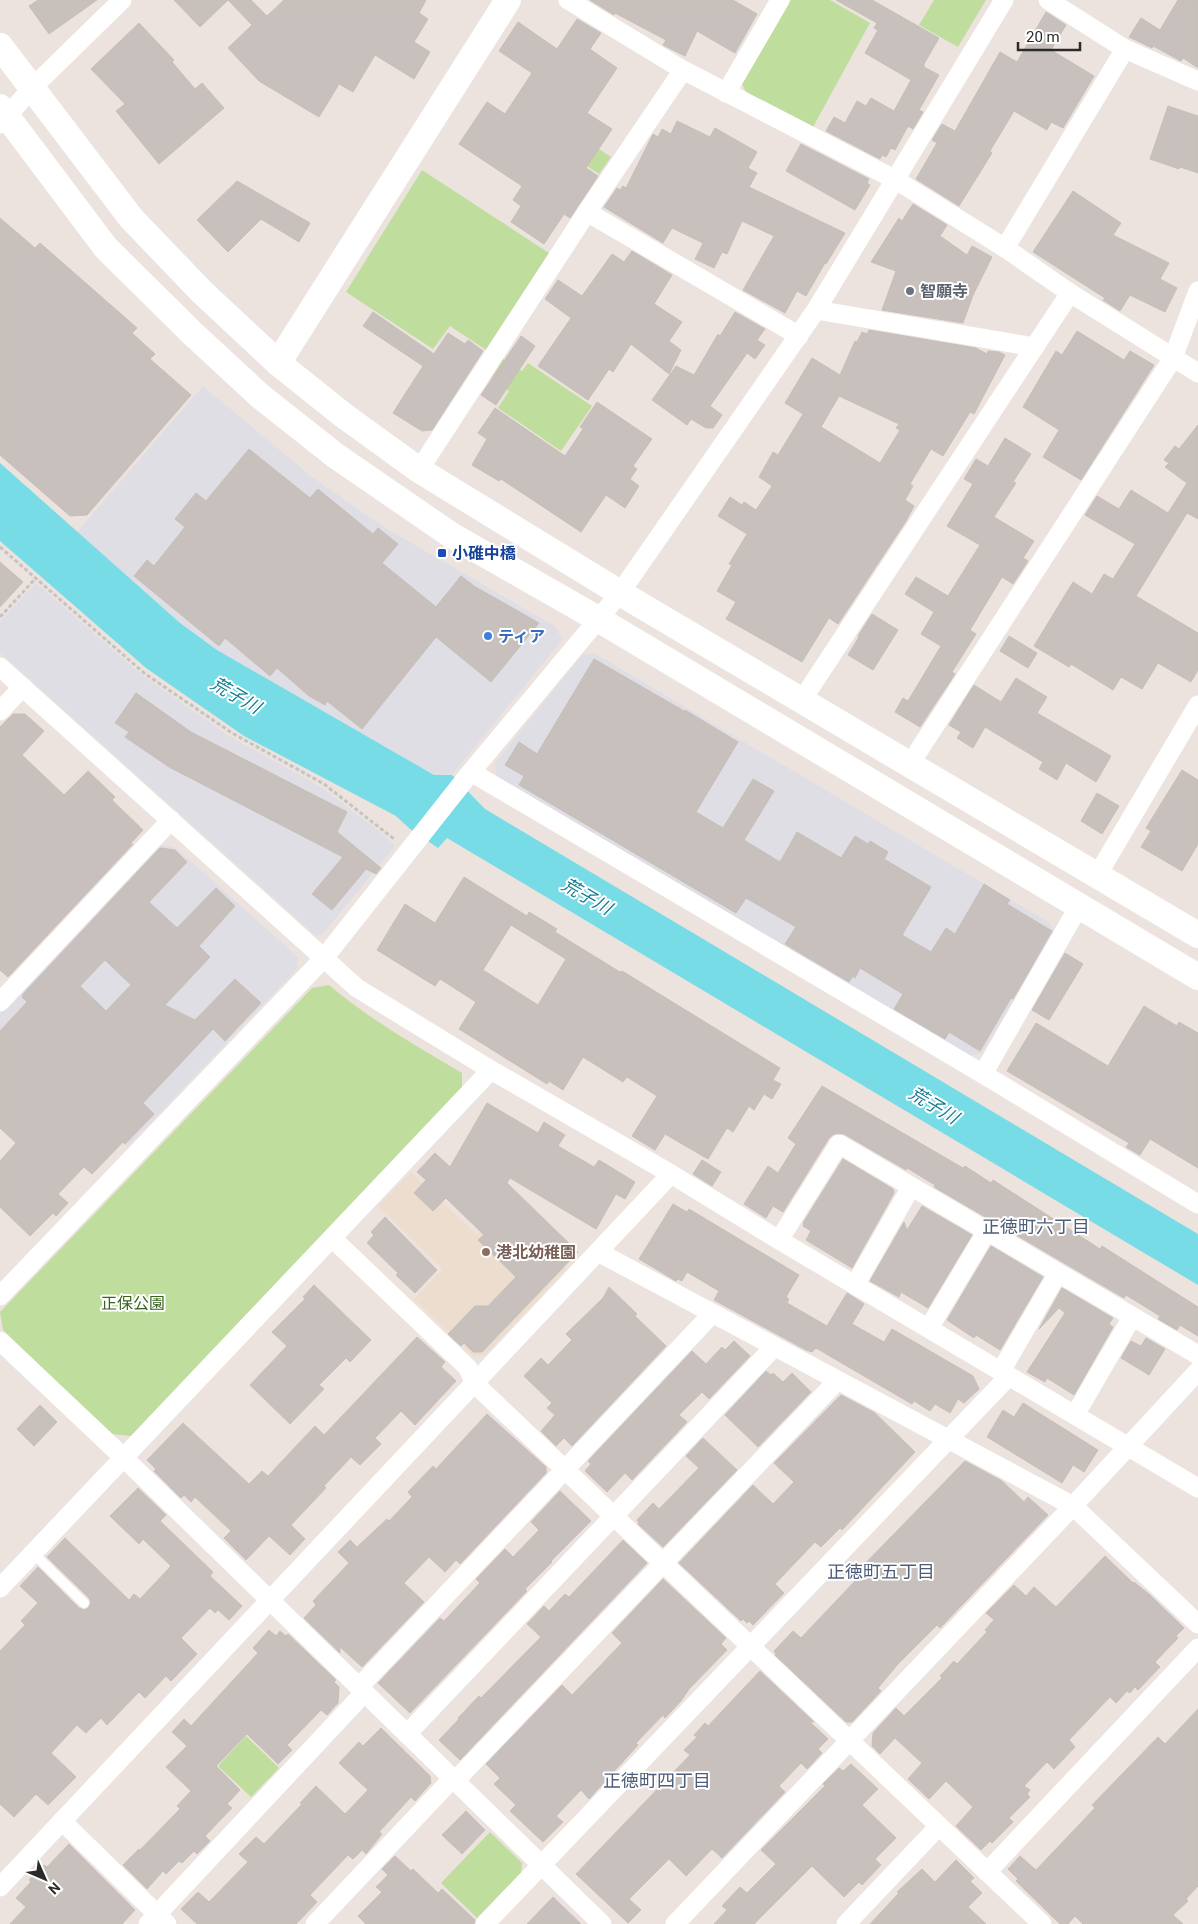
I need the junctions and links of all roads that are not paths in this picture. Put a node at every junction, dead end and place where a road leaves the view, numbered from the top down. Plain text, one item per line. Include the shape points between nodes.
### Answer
1 (122, 0) edge
2 (508, 0) edge
3 (568, 0) edge
4 (780, 0) edge
5 (1004, 0) edge
6 (1048, 0) edge
7 (0, 46) edge
8 (1125, 49) junction
9 (683, 70) junction
10 (1198, 81) edge
11 (32, 88) junction
12 (726, 94) junction
13 (2, 116) edge
14 (896, 180) junction
15 (587, 212) junction
16 (1006, 248) junction
17 (1198, 291) edge
18 (1070, 293) junction
19 (816, 310) junction
20 (799, 336) junction
21 (1034, 347) junction
22 (1173, 358) junction
23 (278, 363) junction
24 (1198, 373) edge
25 (419, 470) junction
26 (620, 593) junction
27 (598, 619) junction
28 (0, 666) edge
29 (23, 687) junction
30 (802, 700) junction
31 (1198, 706) edge
32 (0, 711) edge
33 (910, 764) junction
34 (465, 779) junction
35 (171, 820) junction
36 (1098, 874) junction
37 (1080, 906) junction
38 (1198, 935) edge
39 (324, 958) junction
40 (1198, 977) edge
41 (2, 997) edge
42 (491, 1070) junction
43 (983, 1074) junction
44 (671, 1174) junction
45 (911, 1187) junction
46 (1198, 1204) edge
47 (987, 1231) junction
48 (332, 1238) junction
49 (779, 1240) junction
50 (598, 1252) junction
51 (1058, 1273) junction
52 (855, 1285) junction
53 (0, 1296) edge
54 (712, 1314) junction
55 (1132, 1317) junction
56 (929, 1328) junction
57 (0, 1341) edge
58 (774, 1347) junction
59 (1198, 1355) edge
60 (1198, 1370) edge
61 (1005, 1373) junction
62 (838, 1380) junction
63 (474, 1383) junction
64 (1075, 1415) junction
65 (948, 1440) junction
66 (1128, 1446) junction
67 (124, 1458) junction
68 (565, 1470) junction
69 (1198, 1488) edge
70 (1073, 1506) junction
71 (613, 1516) junction
72 (33, 1554) junction
73 (663, 1563) junction
74 (0, 1588) edge
75 (270, 1600) junction
76 (84, 1603) dead end
77 (1198, 1624) edge
78 (750, 1646) junction
79 (1198, 1648) edge
80 (362, 1690) junction
81 (407, 1734) junction
82 (849, 1740) junction
83 (454, 1780) junction
84 (62, 1821) junction
85 (939, 1826) junction
86 (541, 1865) junction
87 (987, 1872) junction
88 (0, 1886) edge
89 (1029, 1920) edge
90 (157, 1921) edge
91 (315, 1924) edge
92 (485, 1924) edge
93 (602, 1924) edge
94 (675, 1924) edge
95 (846, 1924) edge

1 - 11 street
2 - 23 street
3 - 9 street
4 - 12 street
5 - 14 street
6 - 8 street
7 - 11 street
8 - 10 street
8 - 16 street
9 - 12 street
9 - 15 street
11 - 13 street
11 - 23 street via 132,218 201,291
12 - 14 street
13 - 27 street via 106,248 260,396 336,456 451,535
14 - 16 street
14 - 19 street
15 - 20 street
15 - 25 street
16 - 18 street
17 - 22 street
18 - 21 street
18 - 22 street
19 - 20 street
19 - 21 street
20 - 26 street
21 - 30 street
22 - 24 street
22 - 33 street
23 - 25 street
25 - 26 street
26 - 27 street
26 - 30 street
27 - 34 street
27 - 37 street
28 - 29 street
29 - 32 street
29 - 35 street
30 - 33 street
31 - 36 street
33 - 36 street
34 - 39 street
34 - 43 street
35 - 39 street
35 - 41 street
36 - 38 street
37 - 40 street
37 - 43 street
39 - 42 street via 357,988
39 - 53 street
42 - 44 street
42 - 48 street
43 - 46 street
44 - 49 street
44 - 50 street
45 - 47 street
45 - 49 street via 839,1144
45 - 52 street
47 - 51 street
47 - 56 street
48 - 63 street via 468,1368
48 - 67 street
49 - 52 street
50 - 54 street
50 - 63 street
51 - 55 street
51 - 61 street
52 - 56 street
54 - 58 street
54 - 68 street
55 - 59 street
55 - 64 street
56 - 61 street
57 - 67 street
58 - 62 street
58 - 71 street
60 - 66 street
61 - 64 street
61 - 65 street
62 - 65 street
62 - 73 street
63 - 68 street
63 - 75 street
64 - 66 street
65 - 70 street
65 - 78 street
66 - 69 street
66 - 70 street
67 - 72 street
67 - 75 street
68 - 71 street
68 - 80 street
70 - 77 street
70 - 82 street
71 - 73 street
71 - 81 street
72 - 74 street
72 - 76 lane
73 - 78 street
73 - 83 street
75 - 80 street
75 - 84 street
78 - 82 street
78 - 86 street
79 - 87 street
80 - 81 street
80 - 90 street
81 - 83 street
82 - 85 street
82 - 94 street
83 - 86 street
83 - 91 street
84 - 88 street
84 - 90 street
85 - 87 street
85 - 95 street
86 - 92 street
86 - 93 street
87 - 89 street

